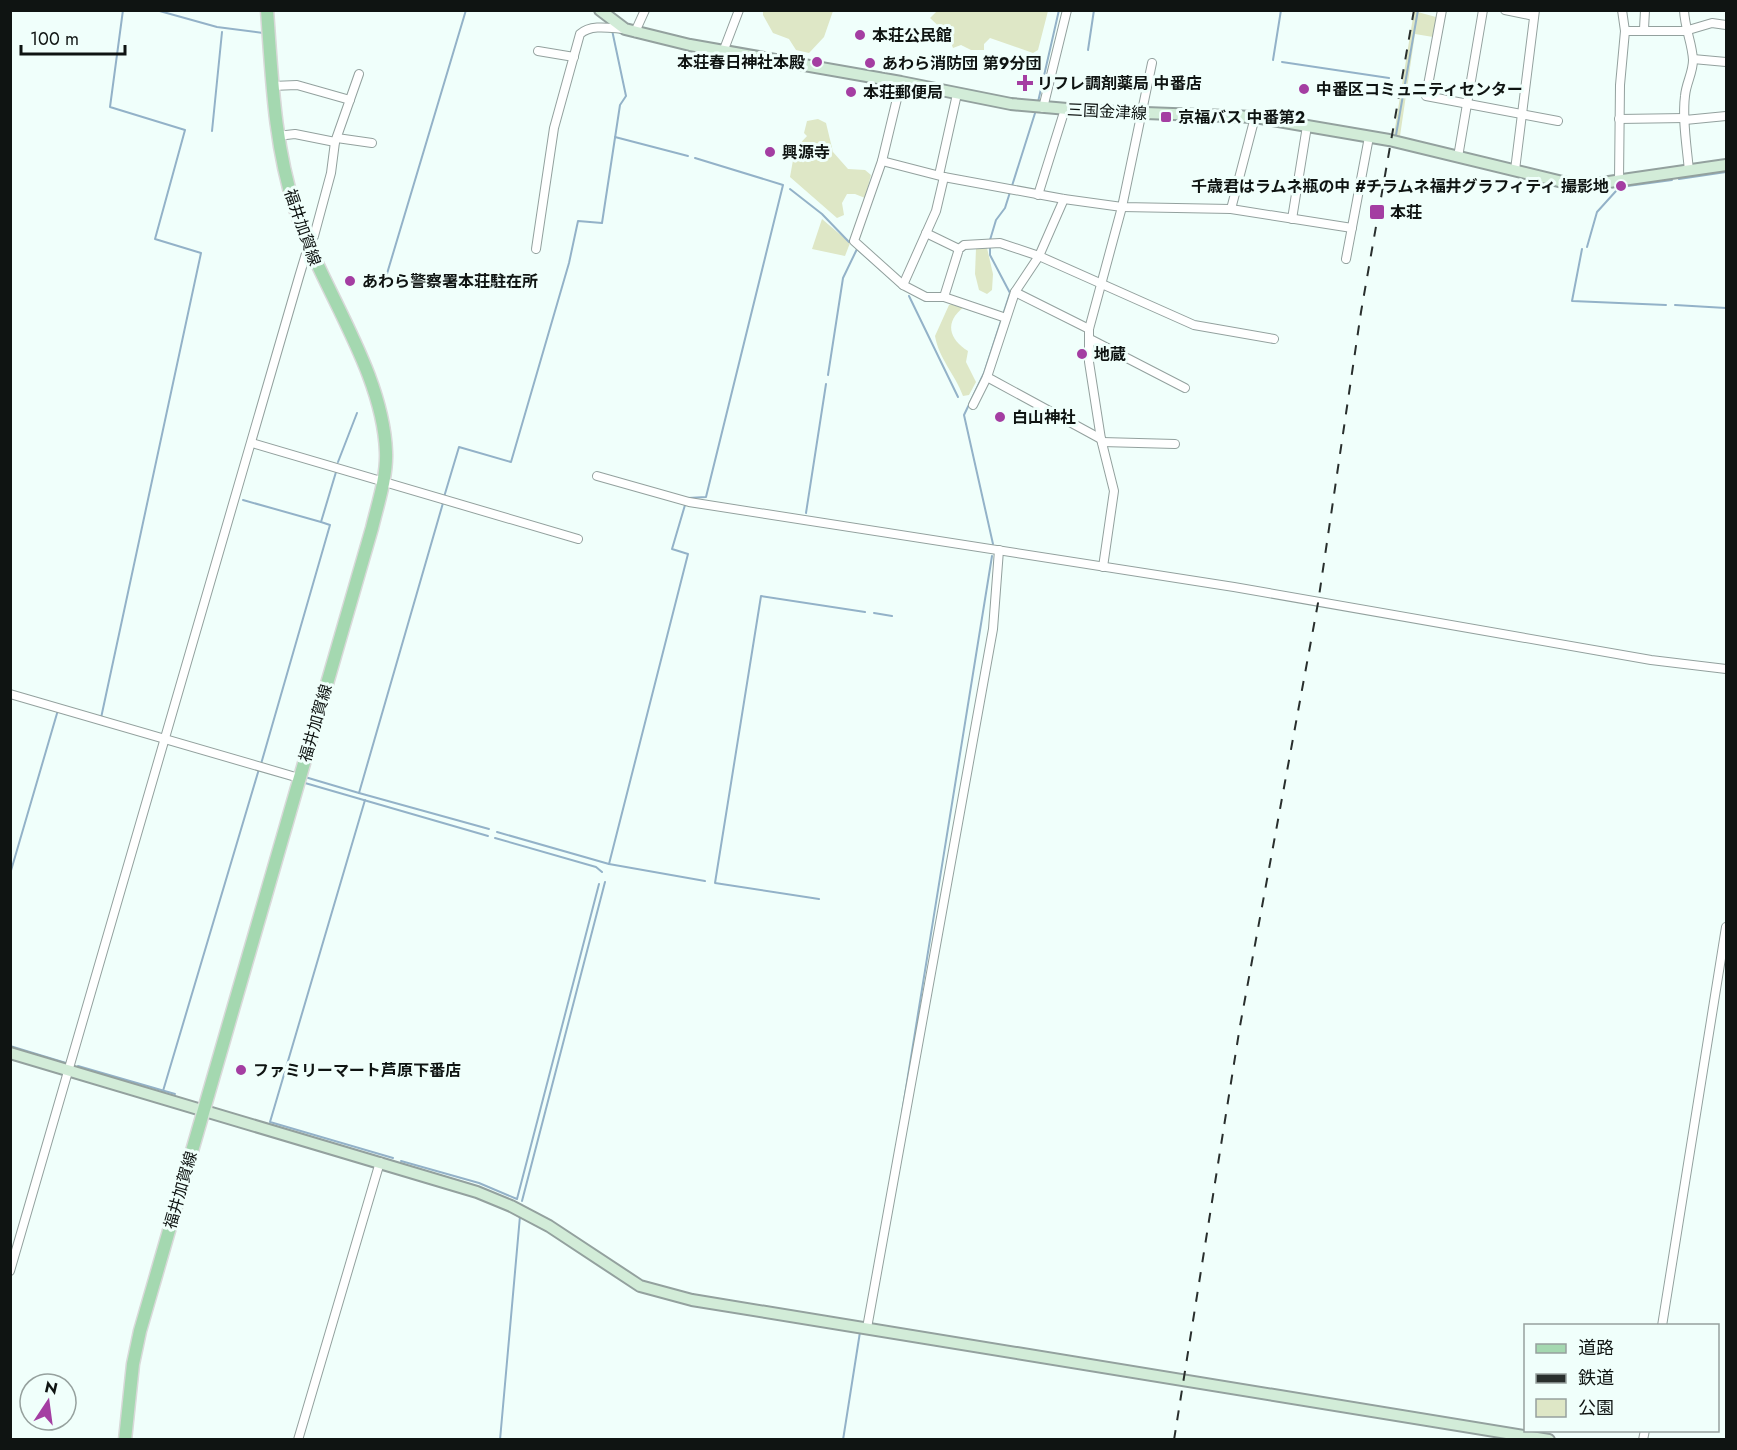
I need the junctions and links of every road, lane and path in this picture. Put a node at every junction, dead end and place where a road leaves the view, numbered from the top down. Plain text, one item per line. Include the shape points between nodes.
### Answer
1 (267, 10) edge
2 (600, 10) edge
3 (645, 10) edge
4 (740, 10) edge
5 (1067, 10) edge
6 (1442, 10) edge
7 (1483, 10) edge
8 (1505, 10) edge
9 (1622, 10) edge
10 (1645, 10) edge
11 (1684, 10) edge
12 (1534, 13) edge
13 (1726, 25) edge
14 (600, 27) junction
15 (1644, 29) junction
16 (630, 30) junction
17 (1625, 31) junction
18 (1685, 31) junction
19 (538, 51) dead end
20 (723, 52) junction
21 (574, 57) junction
22 (1693, 59) junction
23 (1726, 62) edge
24 (1152, 63) dead end
25 (359, 74) dead end
26 (901, 82) junction
27 (272, 86) junction
28 (957, 94) junction
29 (350, 100) junction
30 (1466, 104) junction
31 (1039, 107) junction
32 (1065, 110) junction
33 (1143, 113) junction
34 (1522, 114) junction
35 (1726, 116) edge
36 (1255, 117) junction
37 (1619, 119) junction
38 (1685, 119) junction
39 (1558, 121) dead end
40 (1307, 126) junction
41 (278, 136) junction
42 (1369, 137) junction
43 (336, 140) junction
44 (372, 142) dead end
45 (1458, 157) junction
46 (882, 161) junction
47 (1726, 165) edge
48 (1515, 170) junction
49 (1689, 171) junction
50 (942, 176) junction
51 (1619, 180) junction
52 (1038, 195) junction
53 (1064, 199) junction
54 (1122, 207) junction
55 (1230, 209) junction
56 (1292, 219) junction
57 (1352, 228) junction
58 (927, 233) junction
59 (308, 247) junction
60 (536, 249) dead end
61 (959, 249) junction
62 (1039, 256) junction
63 (1346, 259) dead end
64 (1100, 284) junction
65 (903, 285) junction
66 (1015, 292) junction
67 (944, 297) junction
68 (1003, 317) junction
69 (1089, 329) junction
70 (1090, 339) junction
71 (1274, 339) dead end
72 (987, 377) junction
73 (1185, 388) dead end
74 (973, 405) dead end
75 (1101, 441) junction
76 (252, 443) junction
77 (1175, 444) dead end
78 (597, 476) dead end
79 (382, 482) junction
80 (578, 539) dead end
81 (999, 550) junction
82 (1103, 567) junction
83 (1726, 669) edge
84 (10, 694) edge
85 (166, 739) junction
86 (299, 778) junction
87 (1726, 927) edge
88 (10, 1053) edge
89 (70, 1070) junction
90 (203, 1109) junction
91 (380, 1162) junction
92 (10, 1271) edge
93 (1662, 1324) edge
94 (867, 1328) junction
95 (124, 1440) edge
96 (298, 1440) edge
97 (1549, 1440) edge

1 - 27 main road, 福井加賀線
2 - 14 street
2 - 16 street, 三国金津線
3 - 16 street
4 - 20 street
5 - 31 street
6 - 30 street via 1426,96
7 - 30 street
8 - 12 street
9 - 17 street
10 - 15 street
11 - 18 street
12 - 34 street
13 - 18 street via 1712,23
14 - 16 street
14 - 21 street via 580,34
15 - 17 street
15 - 18 street
16 - 20 street, 三国金津線
17 - 37 street
18 - 22 street
19 - 21 street
20 - 26 street, 三国金津線
21 - 60 street via 554,128
22 - 23 street
22 - 38 street via 1684,98
24 - 33 street
25 - 29 street
26 - 28 street, 三国金津線
26 - 46 street
27 - 29 street via 297,85
27 - 41 main road, 福井加賀線
28 - 31 street, 三国金津線
28 - 50 street
29 - 43 street
30 - 34 street
30 - 45 street
31 - 32 street, 三国金津線
32 - 33 street, 三国金津線
32 - 52 street
33 - 36 street, 三国金津線
33 - 54 street
34 - 39 street
34 - 48 street
35 - 38 street
36 - 40 street, 三国金津線
36 - 55 street
37 - 38 street
37 - 51 street
38 - 49 street
40 - 42 street, 三国金津線
40 - 56 street
41 - 43 street via 295,134
41 - 59 main road, 福井加賀線
42 - 45 street, 三国金津線
42 - 57 street
43 - 44 street
43 - 59 street via 332,173
45 - 48 street, 三国金津線
46 - 50 street
46 - 65 street via 854,241
47 - 49 street, 三国金津線
48 - 51 street, 三国金津線 via 1571,184
49 - 51 street, 三国金津線
50 - 52 street
50 - 58 street via 936,211
52 - 53 street
53 - 54 street
53 - 62 street
54 - 55 street
54 - 64 street
55 - 56 street
56 - 57 street
57 - 63 street
58 - 61 street
58 - 65 street
59 - 76 street
59 - 79 main road, 福井加賀線 via 376,399 386,450
61 - 62 street via 964,245 1000,243
61 - 67 street
62 - 64 street
62 - 66 street
64 - 69 street
64 - 71 street via 1194,325
65 - 67 street via 926,297
66 - 68 street
66 - 69 street
67 - 68 street
68 - 72 street
69 - 70 street
70 - 73 street
70 - 75 street via 1089,362
72 - 74 street
72 - 75 street
75 - 77 street
75 - 82 street via 1114,491
76 - 79 street
76 - 85 street
78 - 81 street via 689,502
79 - 80 street
79 - 86 main road, 福井加賀線
81 - 82 street
81 - 94 street via 993,629
82 - 83 street via 1651,660
84 - 85 street
85 - 86 street
85 - 89 street
86 - 90 main road, 福井加賀線
87 - 93 street
88 - 89 street
89 - 90 street
89 - 92 street
90 - 91 street
90 - 95 main road, 福井加賀線 via 132,1364
91 - 94 street via 477,1191 511,1206 549,1226 640,1286 692,1300
91 - 96 street
94 - 97 street

